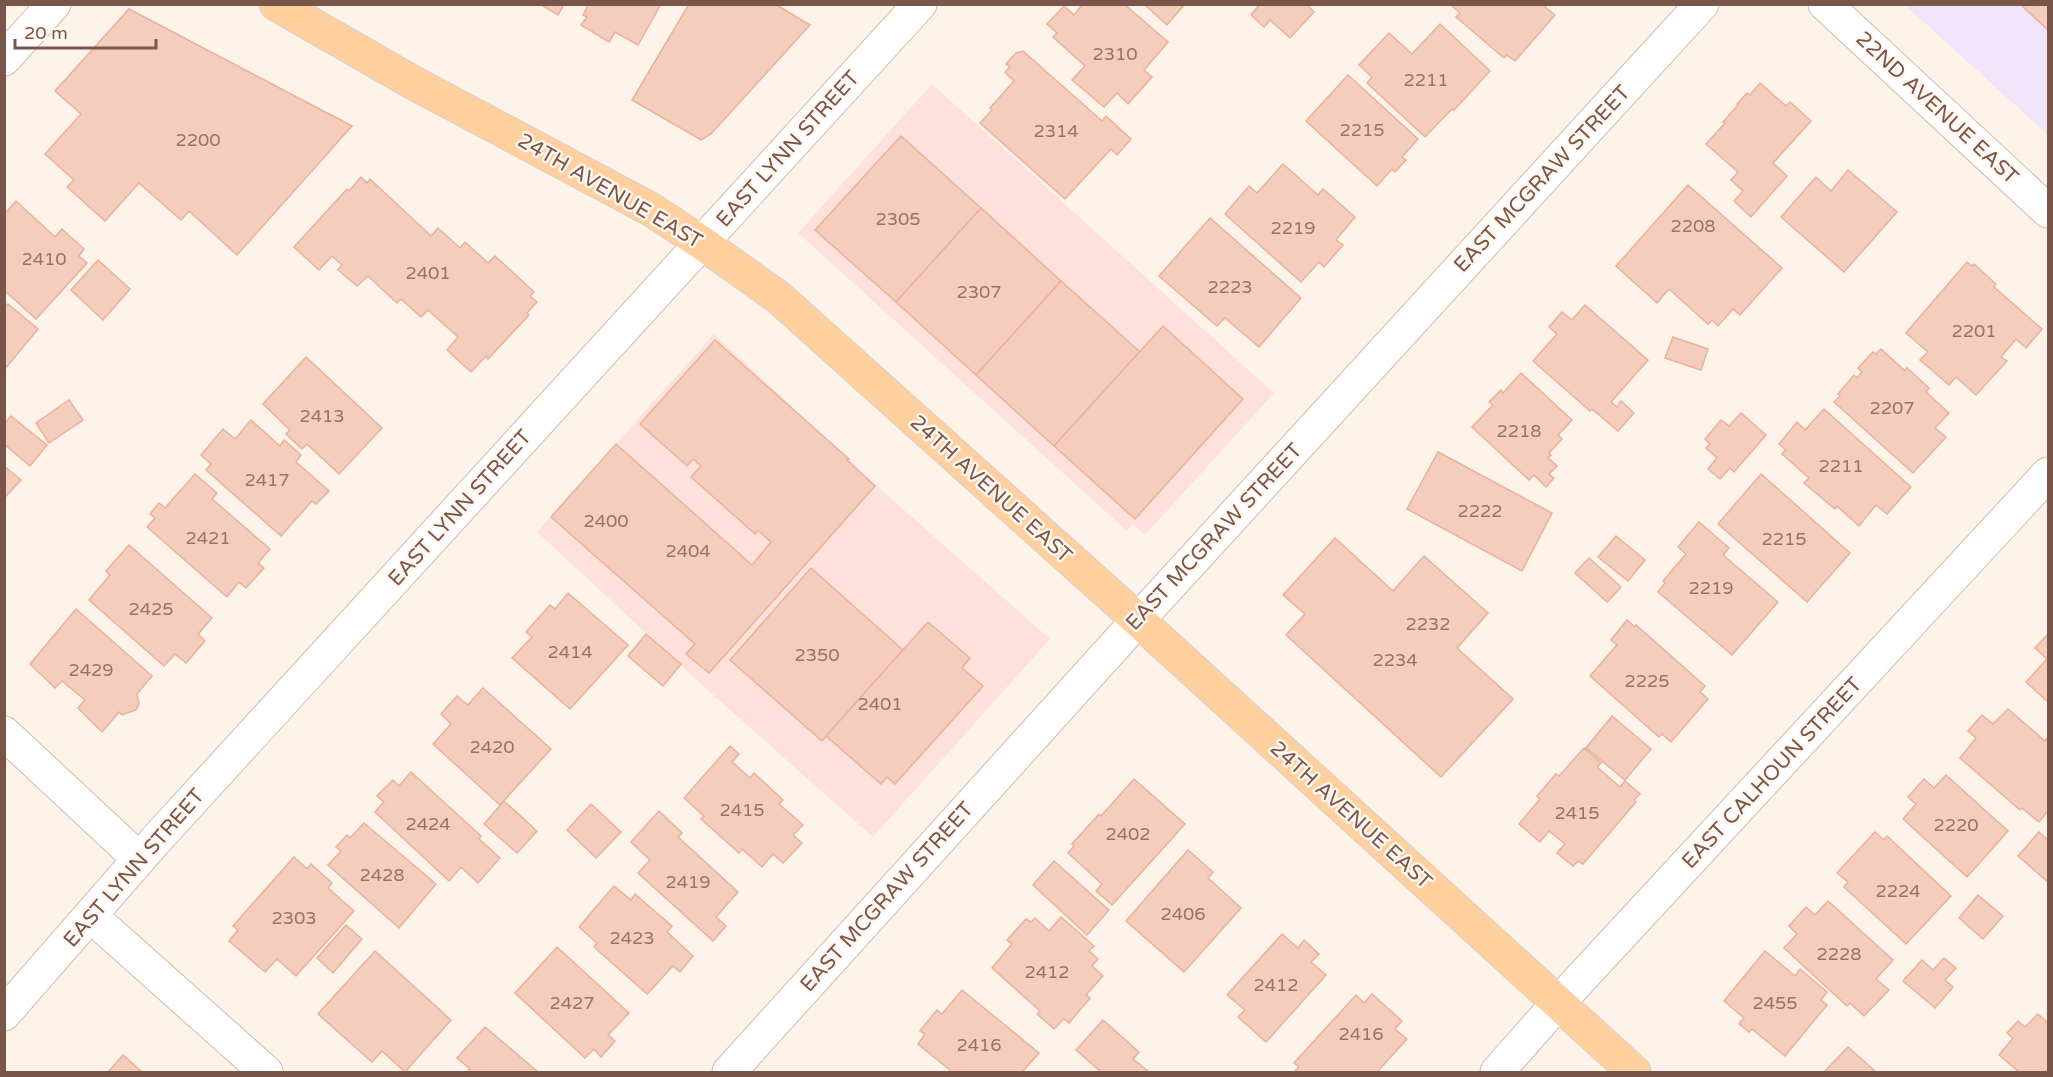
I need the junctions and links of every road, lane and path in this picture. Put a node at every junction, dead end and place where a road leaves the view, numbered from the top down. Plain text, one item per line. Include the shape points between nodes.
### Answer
1 (54, 4) edge
2 (276, 4) edge
3 (920, 4) edge
4 (1702, 4) edge
5 (1825, 4) edge
6 (4, 59) edge
7 (2049, 211) edge
8 (702, 243) junction
9 (2049, 474) edge
10 (1138, 620) junction
11 (4, 733) edge
12 (139, 859) junction
13 (91, 916) junction
14 (1558, 1004) junction
15 (4, 1014) edge
16 (266, 1072) edge
17 (729, 1072) edge
18 (1497, 1072) edge
19 (1634, 1072) edge

1 - 6 street
2 - 8 main road, 24TH AVENUE EAST via 412,82 652,210
3 - 8 street, EAST LYNN STREET
4 - 10 street, EAST MCGRAW STREET
5 - 7 street, 22ND AVENUE EAST
8 - 10 main road, 24TH AVENUE EAST via 778,297
8 - 12 street, EAST LYNN STREET
9 - 14 street, EAST CALHOUN STREET
10 - 14 main road, 24TH AVENUE EAST
10 - 17 street, EAST MCGRAW STREET
11 - 12 street
12 - 13 street, EAST LYNN STREET
13 - 15 street, EAST LYNN STREET
13 - 16 street
14 - 18 street, EAST CALHOUN STREET
14 - 19 main road, 24TH AVENUE EAST

